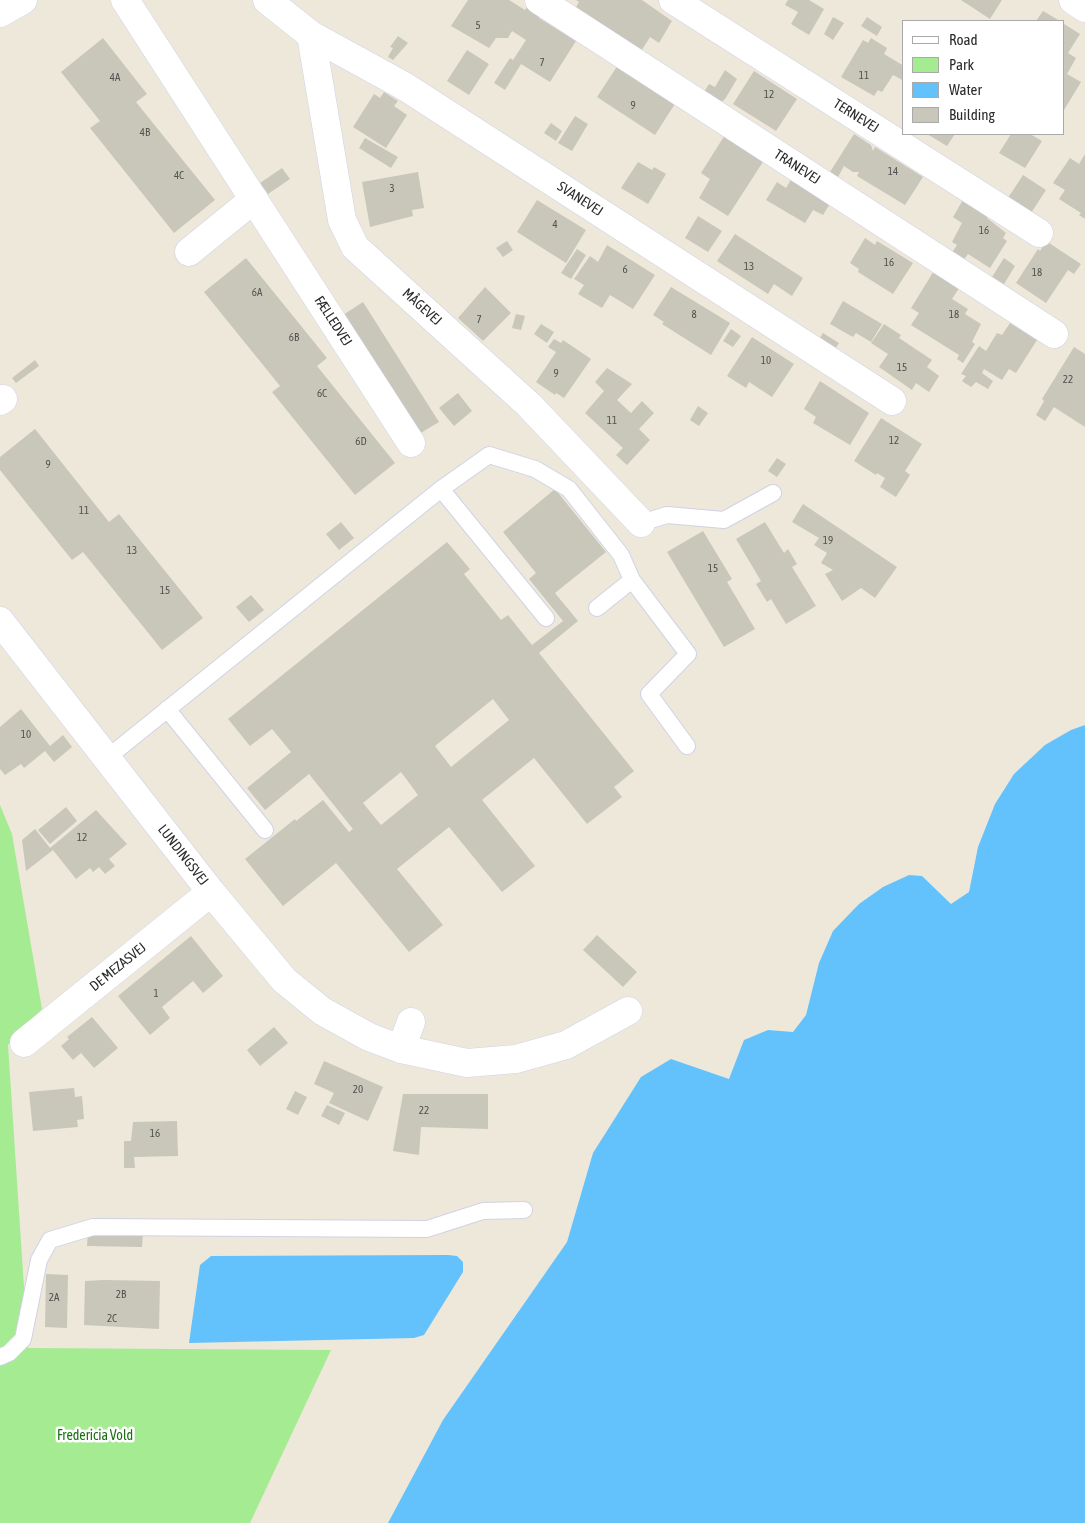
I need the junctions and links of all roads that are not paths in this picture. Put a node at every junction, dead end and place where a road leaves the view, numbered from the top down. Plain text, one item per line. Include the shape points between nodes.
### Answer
1 (23, 0) edge
2 (125, 0) edge
3 (267, 0) edge
4 (539, 0) edge
5 (673, 0) edge
6 (1073, 0) edge
7 (1085, 8) edge
8 (0, 13) edge
9 (311, 35) junction
10 (254, 200) junction
11 (1039, 233) dead end
12 (189, 252) dead end
13 (1054, 334) dead end
14 (892, 401) dead end
15 (411, 443) dead end
16 (441, 489) junction
17 (773, 493) dead end
18 (641, 523) joint
19 (632, 580) junction
20 (597, 608) dead end
21 (546, 618) dead end
22 (0, 621) edge
23 (167, 710) junction
24 (687, 746) dead end
25 (107, 758) junction
26 (265, 830) dead end
27 (211, 892) junction
28 (628, 1011) dead end
29 (411, 1022) dead end
30 (24, 1043) dead end
31 (401, 1049) junction
32 (524, 1210) dead end
33 (0, 1357) edge

1 - 8 street
2 - 10 street, FÆLLEDVEJ
3 - 9 street, SVANEVEJ
4 - 13 street, TRANEVEJ
5 - 11 street, TERNEVEJ
6 - 7 street
9 - 14 street, SVANEVEJ via 404,86
9 - 18 street, MÅGEVEJ via 342,220 355,247 529,405
10 - 12 street
10 - 15 street, FÆLLEDVEJ
16 - 19 lane via 490,455 536,469 569,489 621,555
16 - 21 lane
16 - 23 lane
17 - 18 lane via 724,520 667,515
19 - 20 lane
19 - 24 lane via 688,654 649,694
22 - 25 street, LUNDINGSVEJ
23 - 25 lane
23 - 26 lane
25 - 27 street, LUNDINGSVEJ
27 - 30 street, DE MEZASVEJ
27 - 31 street, LUNDINGSVEJ via 284,980 322,1011 369,1037
28 - 31 street, LUNDINGSVEJ via 566,1045 516,1059 467,1063
29 - 31 street
32 - 33 lane via 484,1211 427,1229 93,1227 50,1240 39,1260 23,1339 10,1353

